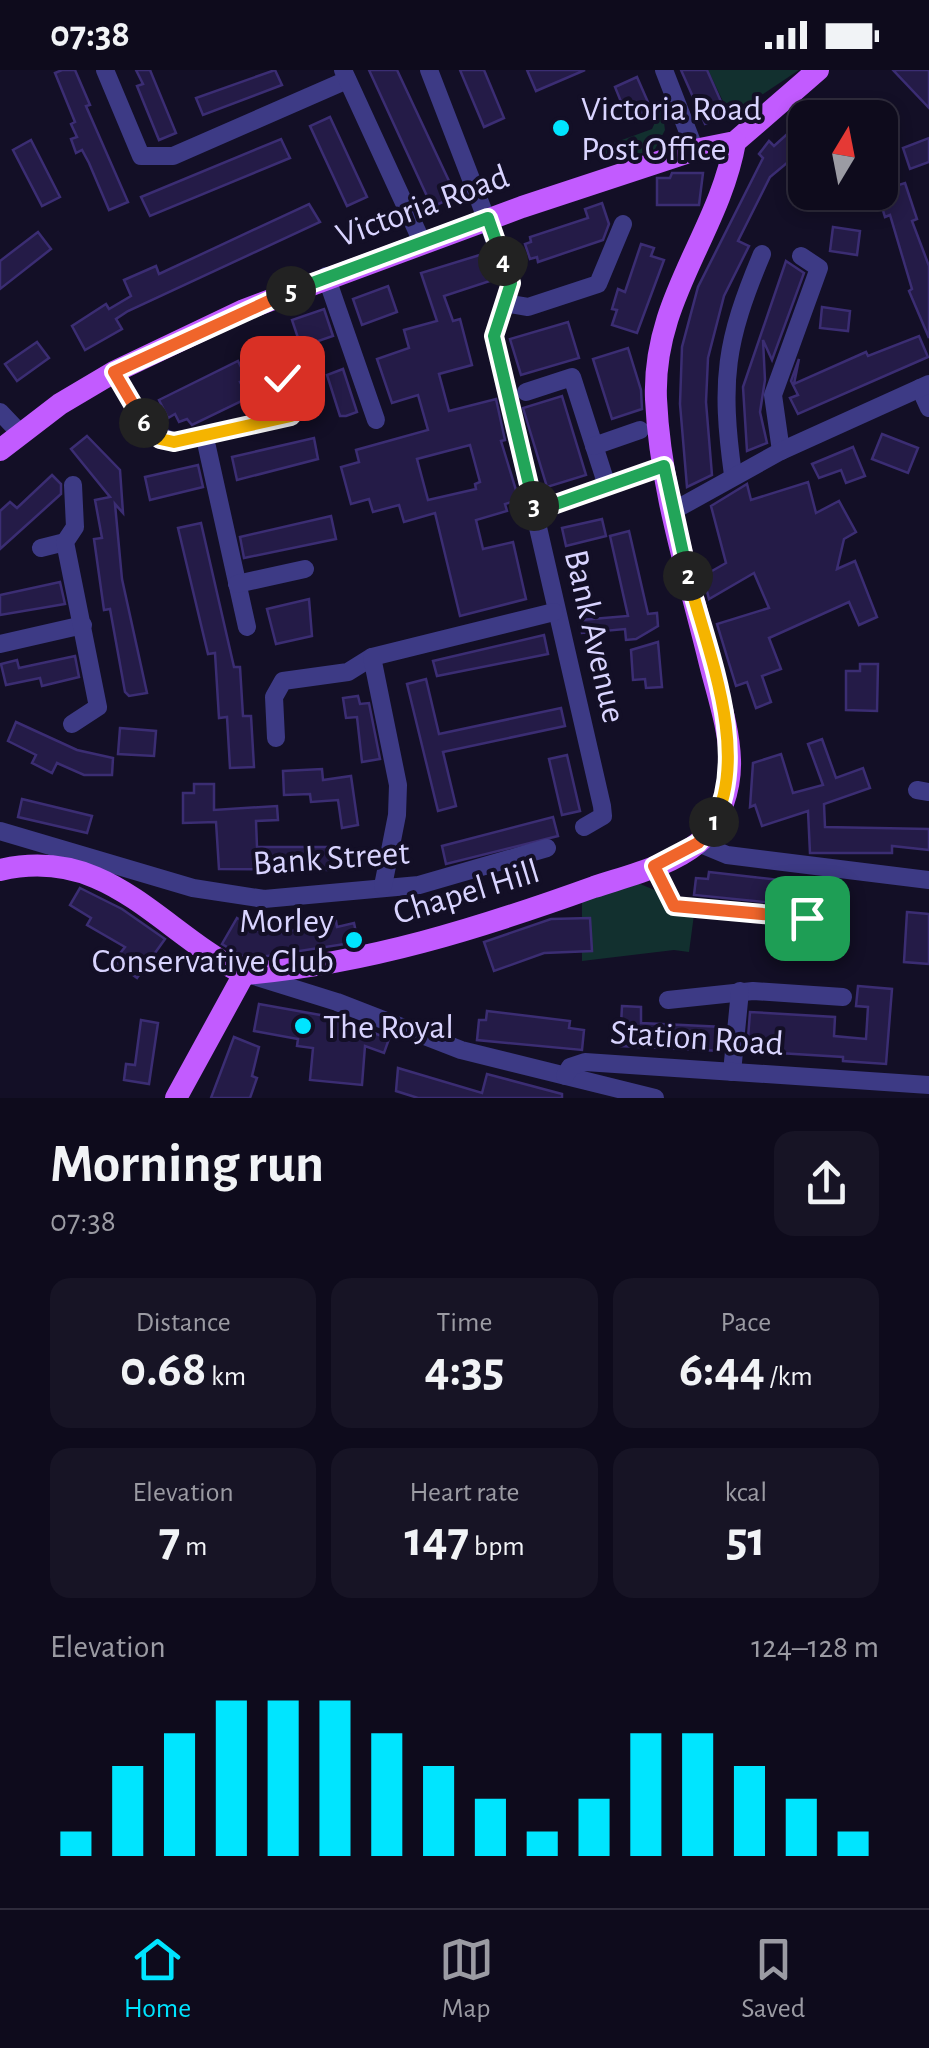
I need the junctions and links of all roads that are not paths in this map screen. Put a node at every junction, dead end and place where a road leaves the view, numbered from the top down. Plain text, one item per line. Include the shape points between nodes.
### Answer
1 (105, 70) edge
2 (429, 70) edge
3 (664, 70) edge
4 (818, 70) edge
5 (345, 75) edge
6 (735, 142) junction
7 (695, 150) junction
8 (488, 218) junction
9 (623, 224) dead end
10 (422, 242) junction
11 (762, 254) dead end
12 (801, 256) dead end
13 (326, 276) junction
14 (504, 302) junction
15 (114, 372) junction
16 (282, 378) dead end
17 (924, 386) edge
18 (526, 392) dead end
19 (929, 408) edge
20 (0, 412) edge
21 (376, 420) dead end
22 (640, 430) dead end
23 (20, 433) junction
24 (204, 438) junction
25 (594, 446) junction
26 (0, 450) edge
27 (780, 450) junction
28 (664, 466) junction
29 (733, 475) junction
30 (74, 485) dead end
31 (608, 486) junction
32 (536, 511) junction
33 (672, 512) junction
34 (64, 542) junction
35 (41, 548) dead end
36 (304, 569) dead end
37 (237, 584) junction
38 (554, 612) junction
39 (83, 624) junction
40 (247, 627) dead end
41 (0, 644) edge
42 (372, 658) junction
43 (72, 724) dead end
44 (276, 738) dead end
45 (584, 826) dead end
46 (0, 831) edge
47 (698, 843) junction
48 (546, 848) dead end
49 (59, 857) junction
50 (654, 866) junction
51 (0, 870) edge
52 (929, 880) edge
53 (382, 886) junction
54 (807, 918) dead end
55 (244, 974) junction
56 (740, 992) junction
57 (844, 997) dead end
58 (668, 1000) dead end
59 (732, 1072) junction
60 (565, 1076) junction
61 (929, 1085) edge
62 (176, 1098) edge
63 (654, 1098) edge

1 - 5 street via 141,156 173,156
2 - 8 street, Bank Avenue
3 - 7 street
4 - 6 main road, Victoria Road
5 - 10 street
6 - 7 main road, Victoria Road
6 - 28 main road via 729,175 664,325 656,398
7 - 8 main road, Victoria Road
8 - 10 main road, Victoria Road
8 - 14 street, Bank Avenue via 511,283
9 - 14 street via 598,284 528,306
10 - 13 main road, Victoria Road
11 - 29 street via 726,362
12 - 27 street via 818,268 773,394
13 - 15 main road, Victoria Road
13 - 21 street
14 - 32 street, Bank Avenue via 494,336
15 - 23 main road, Victoria Road
15 - 24 street via 160,439
16 - 24 street via 291,416
17 - 19 street
17 - 27 street
18 - 25 street via 572,377
20 - 23 street
22 - 25 street
23 - 26 main road, Victoria Road
24 - 37 street
25 - 31 street
27 - 29 street
28 - 31 street
28 - 33 main road
29 - 33 street
30 - 34 street via 75,527
31 - 32 street
32 - 38 street, Bank Avenue
33 - 47 main road via 729,744 722,806
34 - 35 street
34 - 39 street
36 - 37 street
37 - 40 street
38 - 42 street
38 - 45 street, Bank Avenue via 602,806 603,816
39 - 41 street
39 - 43 street via 98,707
42 - 44 street via 348,672 283,680 274,697
42 - 53 street via 398,785
46 - 49 street, Bank Street
47 - 50 main road, Chapel Hill
47 - 52 street via 727,855
48 - 53 street, Bank Street via 419,886
49 - 51 main road
49 - 53 street, Bank Street via 238,896 290,899
49 - 55 main road via 109,881
50 - 54 street via 674,906
50 - 55 main road, Chapel Hill via 468,932 316,968
55 - 60 street, Station Road via 462,1050
55 - 62 main road
56 - 57 street
56 - 58 street
56 - 59 street
59 - 60 street, Station Road via 584,1062 570,1066
59 - 61 street, Station Road
60 - 63 street

